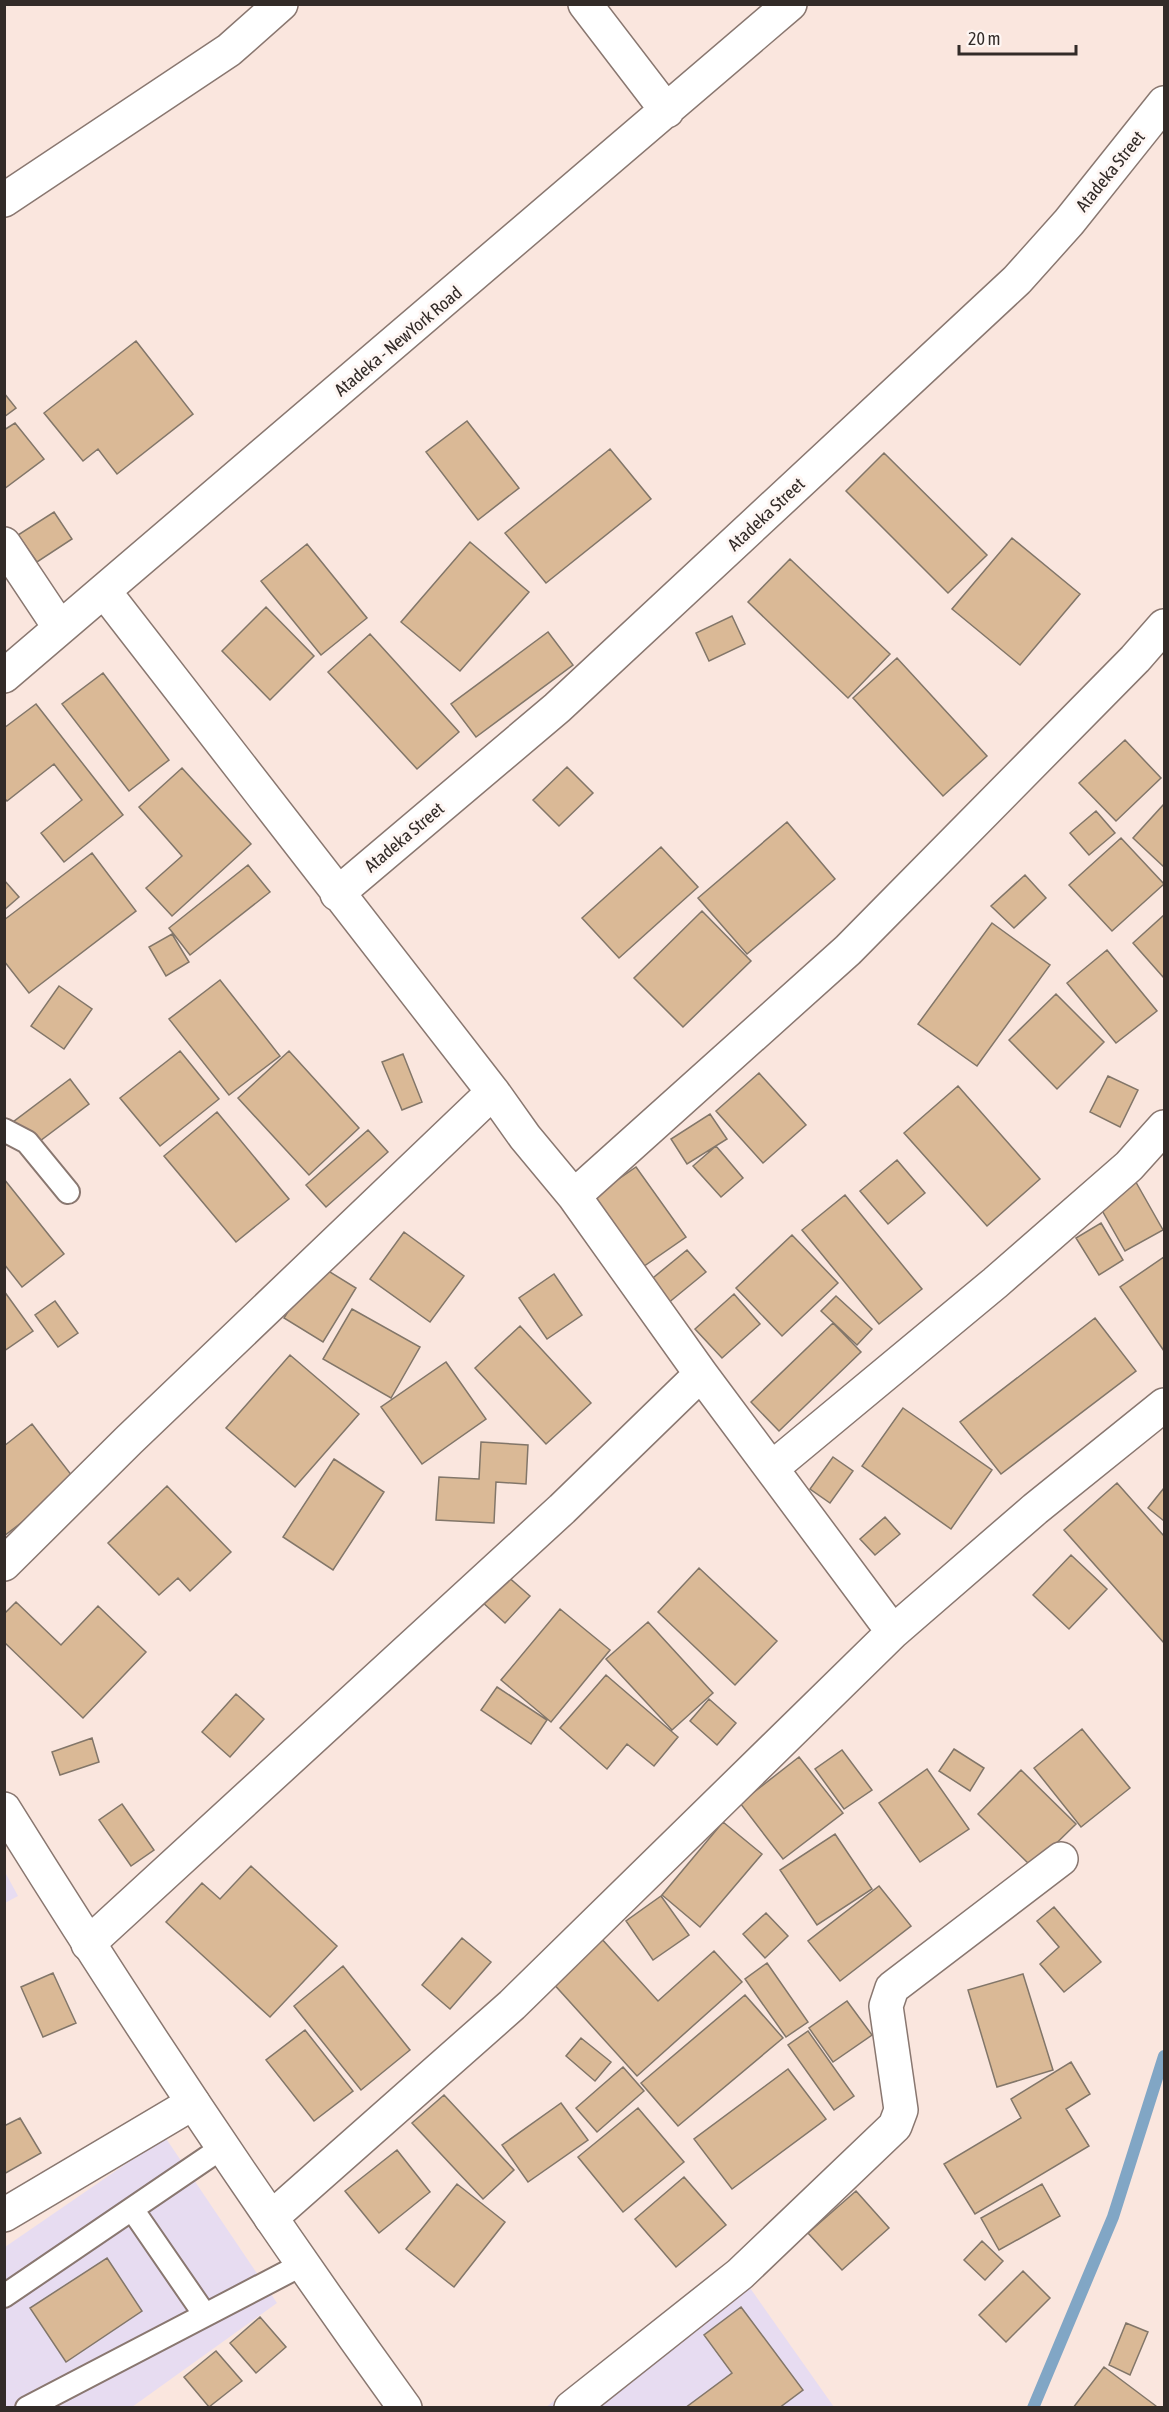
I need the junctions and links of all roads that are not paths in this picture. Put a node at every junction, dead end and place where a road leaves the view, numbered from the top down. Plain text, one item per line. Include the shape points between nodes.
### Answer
1 (281, 4) edge
2 (585, 4) edge
3 (790, 4) edge
4 (1164, 103) edge
5 (667, 111) junction
6 (4, 200) edge
7 (4, 544) edge
8 (104, 591) junction
9 (1164, 626) edge
10 (60, 628) junction
11 (4, 676) edge
12 (337, 894) junction
13 (493, 1092) junction
14 (1164, 1127) edge
15 (4, 1130) edge
16 (68, 1192) dead end
17 (574, 1196) junction
18 (701, 1374) junction
19 (1164, 1405) edge
20 (772, 1468) junction
21 (4, 1564) edge
22 (893, 1632) junction
23 (4, 1809) edge
24 (1061, 1859) dead end
25 (88, 1944) junction
26 (193, 2103) junction
27 (223, 2147) junction
28 (132, 2209) junction
29 (4, 2215) edge
30 (271, 2218) junction
31 (303, 2264) junction
32 (4, 2296) edge
33 (205, 2315) junction
34 (27, 2408) edge
35 (405, 2408) edge
36 (571, 2408) edge

1 - 6 street via 229,50
2 - 5 street
3 - 5 street, Atadeka - NewYork Road
4 - 12 street, Atadeka Street via 1017,280 557,708
5 - 8 street, Atadeka - NewYork Road
7 - 10 street
8 - 10 street, Atadeka - NewYork Road
8 - 12 street
9 - 17 street via 848,950
10 - 11 street, Atadeka - NewYork Road
12 - 13 street
13 - 17 street
13 - 21 street
14 - 20 street via 1129,1166 1004,1275
15 - 16 lane via 27,1143
17 - 18 street
18 - 20 street
18 - 25 street via 562,1509
19 - 22 street via 1035,1509
20 - 22 street
22 - 30 street via 512,2005
23 - 25 street
24 - 36 street via 892,1988 886,2006 901,2110 895,2126 740,2274
25 - 26 street
26 - 27 street
26 - 29 street
27 - 28 lane
27 - 30 street
28 - 32 lane
28 - 33 lane
30 - 31 street
31 - 33 lane
31 - 35 street
33 - 34 lane

